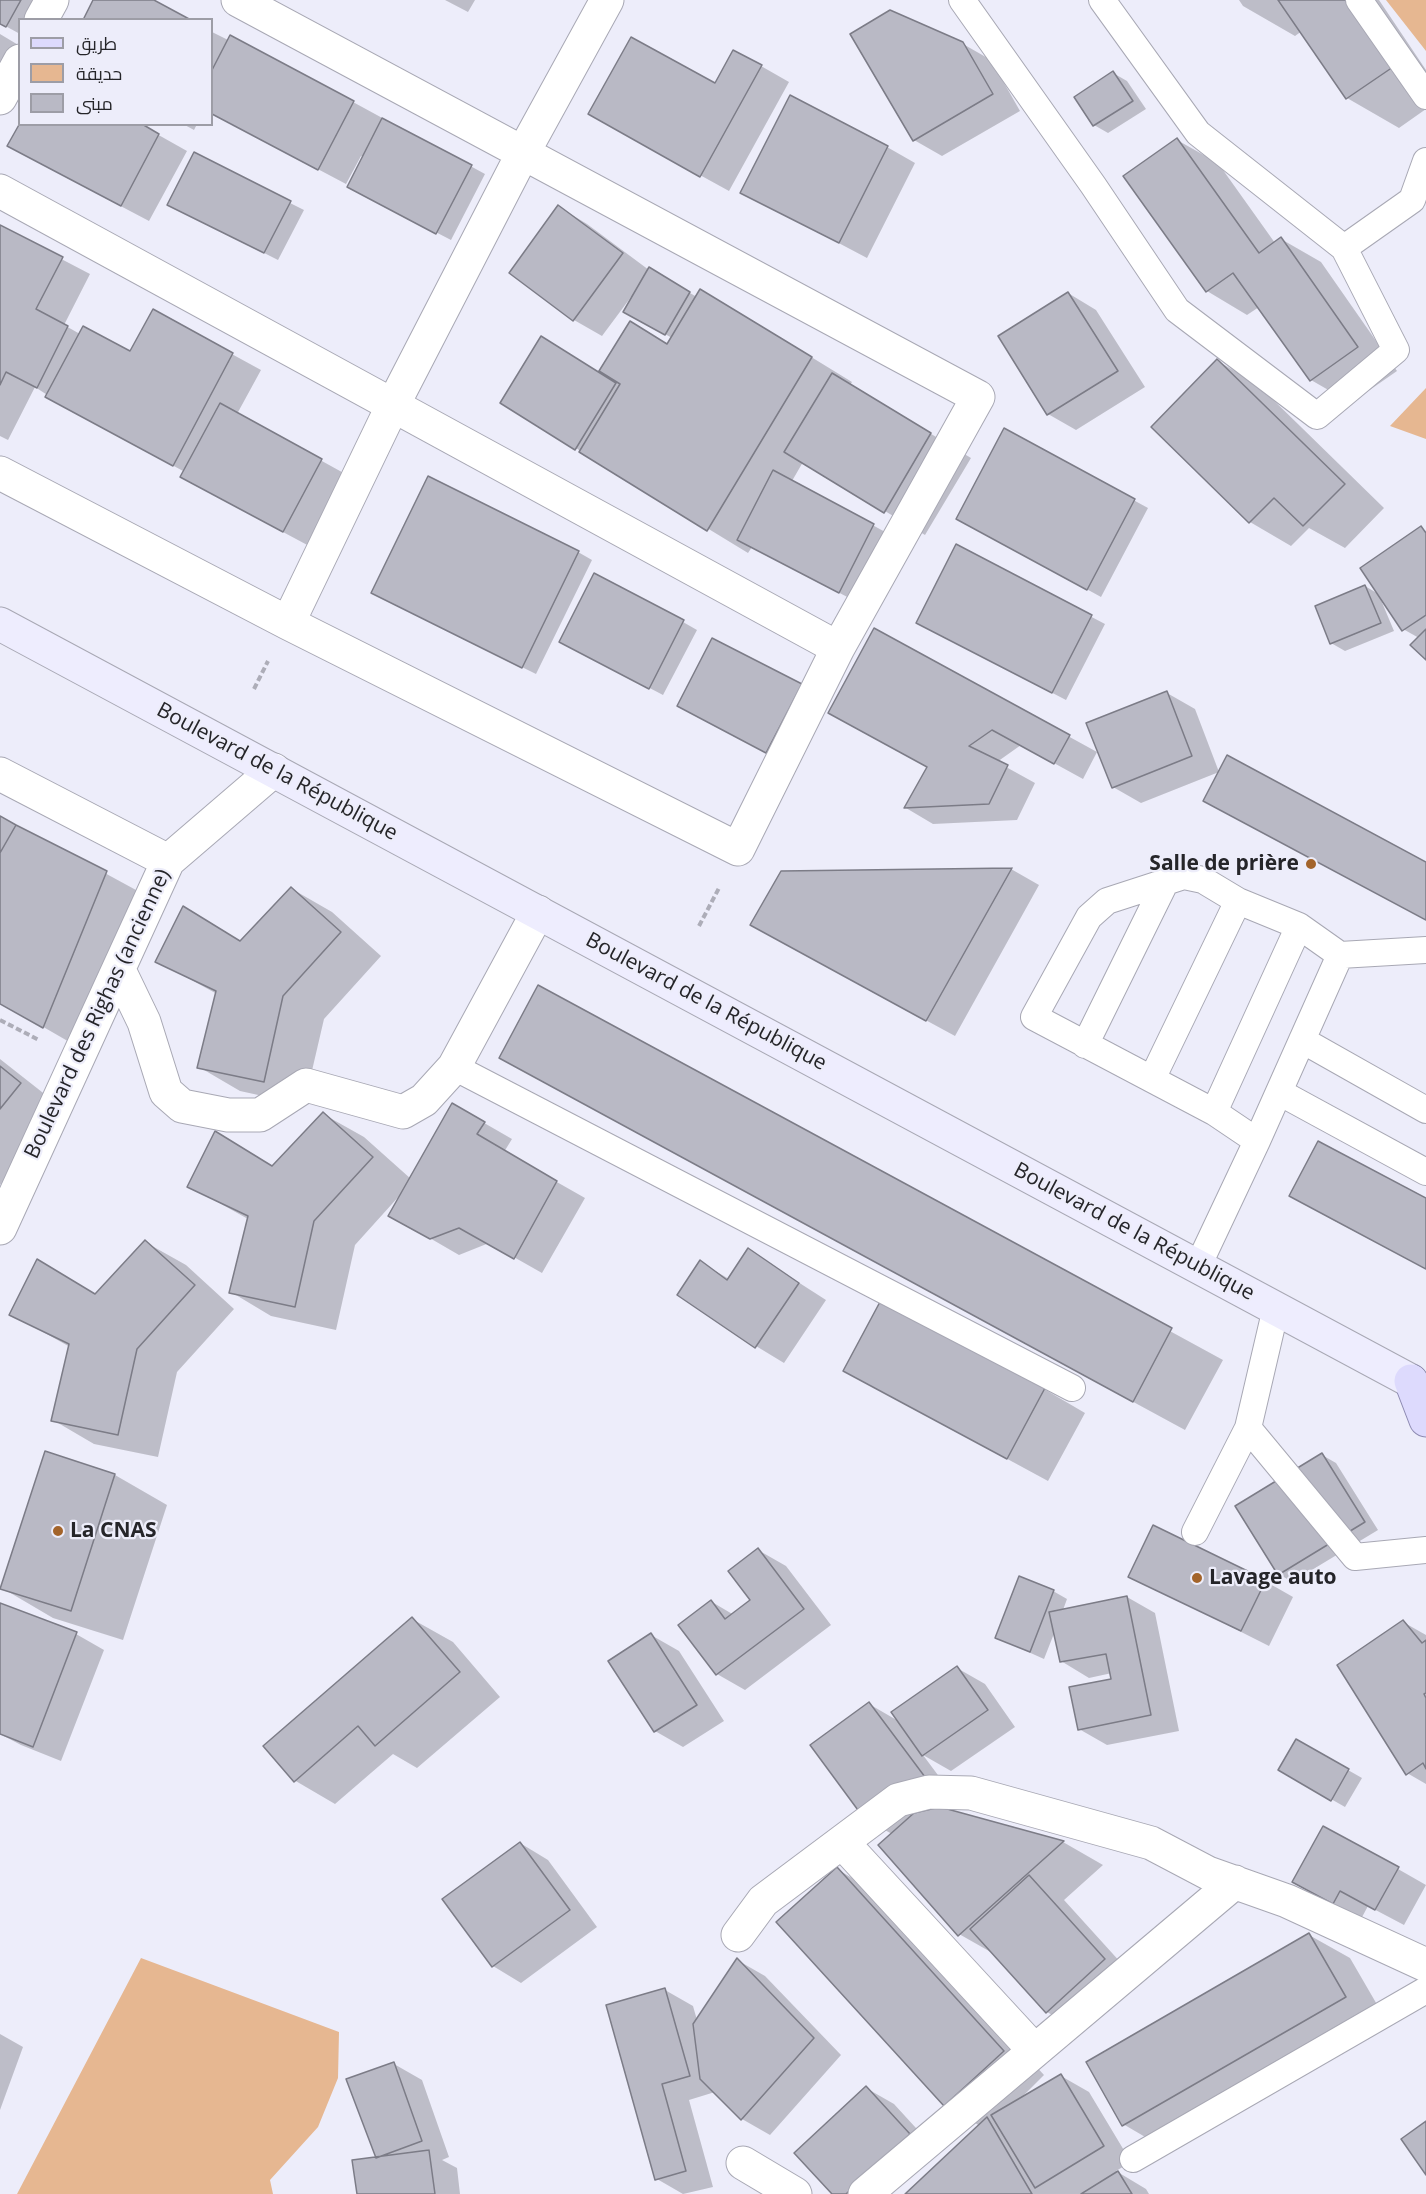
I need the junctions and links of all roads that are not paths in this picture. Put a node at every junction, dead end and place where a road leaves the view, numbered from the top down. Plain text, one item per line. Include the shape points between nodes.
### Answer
1 (52, 0) edge
2 (238, 0) edge
3 (607, 0) edge
4 (962, 0) edge
5 (1102, 0) edge
6 (1359, 0) edge
7 (42, 18) edge
8 (18, 65) edge
9 (1426, 96) edge
10 (0, 98) edge
11 (523, 153) junction
12 (1426, 161) edge
13 (0, 191) edge
14 (1344, 248) junction
15 (393, 405) junction
16 (0, 473) edge
17 (288, 623) junction
18 (0, 624) edge
19 (838, 648) junction
20 (274, 770) junction
21 (0, 774) edge
22 (168, 861) junction
23 (1165, 882) junction
24 (1238, 901) junction
25 (538, 912) junction
26 (1299, 926) junction
27 (1426, 950) edge
28 (1340, 955) junction
29 (119, 970) junction
30 (1302, 1040) junction
31 (1085, 1045) junction
32 (454, 1067) junction
33 (1152, 1079) junction
34 (1279, 1092) junction
35 (1426, 1110) edge
36 (1214, 1112) junction
37 (1257, 1141) junction
38 (1426, 1172) edge
39 (0, 1228) edge
40 (1198, 1266) junction
41 (1275, 1308) junction
42 (1419, 1384) edge
43 (1072, 1388) dead end
44 (1426, 1420) edge
45 (1248, 1428) junction
46 (1195, 1532) dead end
47 (1426, 1550) edge
48 (842, 1842) junction
49 (1235, 1882) junction
50 (738, 1935) dead end
51 (1426, 1965) edge
52 (1426, 1990) edge
53 (1034, 2050) junction
54 (1133, 2160) dead end
55 (743, 2163) dead end
56 (795, 2194) edge
57 (865, 2194) edge

1 - 7 street
2 - 11 street
3 - 11 street
4 - 14 lane via 1177,310 1317,416 1396,350
5 - 14 lane via 1197,133
6 - 9 lane
8 - 10 street
11 - 15 street
11 - 19 street via 978,397
12 - 14 lane via 1412,200
13 - 15 street
15 - 17 street
15 - 19 street
16 - 17 street
17 - 19 street via 738,849
18 - 20 main road, Boulevard de la République
20 - 22 street, Boulevard des Righas (ancienne)
20 - 25 main road, Boulevard de la République
21 - 22 street
22 - 29 street, Boulevard des Righas (ancienne)
23 - 24 lane via 1184,876 1203,880
23 - 31 lane
23 - 31 lane via 1107,901 1089,917 1034,1017
24 - 26 lane
24 - 33 lane
25 - 32 street
25 - 40 main road, Boulevard de la République
26 - 28 lane
26 - 36 lane
27 - 28 lane
28 - 30 lane
29 - 32 street via 144,1022 166,1092 182,1106 228,1115 260,1115 306,1085 403,1112 424,1100
29 - 39 street, Boulevard des Righas (ancienne)
30 - 34 lane
30 - 35 lane
31 - 33 lane
32 - 43 lane
33 - 36 lane
34 - 37 lane
34 - 38 lane
36 - 37 lane
37 - 40 lane
40 - 41 main road, Boulevard de la République
41 - 42 main road, Boulevard de la République
41 - 45 lane
42 - 44 main road
45 - 46 lane
45 - 47 lane via 1355,1557
48 - 49 street via 898,1800 929,1792 971,1793 1151,1842 1208,1873
48 - 50 street via 763,1902
48 - 53 street
49 - 51 street via 1287,1901
49 - 53 street
52 - 54 lane
53 - 57 street
55 - 56 street

